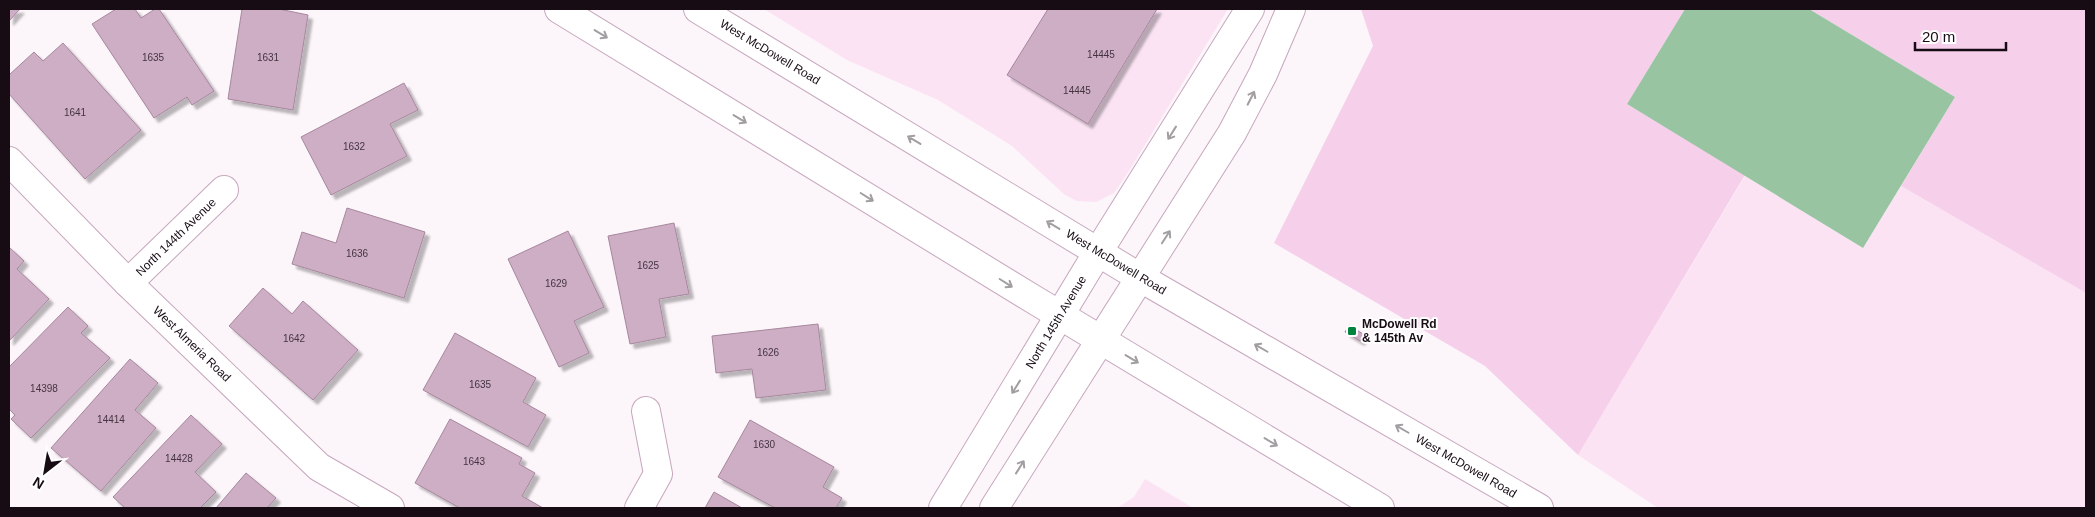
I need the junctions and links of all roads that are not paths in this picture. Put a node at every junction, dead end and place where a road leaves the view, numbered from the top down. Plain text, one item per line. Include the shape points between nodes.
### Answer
1 (559, 9) edge
2 (698, 9) edge
3 (1250, 9) edge
4 (1291, 9) edge
5 (9, 161) edge
6 (224, 190) dead end
7 (1098, 252) junction
8 (1140, 277) junction
9 (128, 284) junction
10 (1060, 316) junction
11 (1100, 339) junction
12 (646, 411) dead end
13 (390, 508) edge
14 (639, 508) edge
15 (943, 508) edge
16 (994, 508) edge
17 (1380, 508) edge
18 (1538, 508) edge

1 -> 10 main road
7 -> 2 main road, West McDowell Road
3 -> 7 main road, North 145th Avenue
8 -> 4 main road via 1232,133 1263,74
5 - 9 main road, West Almeria Road
6 - 9 main road, North 144th Avenue
7 - 8 main road, West McDowell Road
7 - 10 main road, North 145th Avenue
8 - 11 main road
18 -> 8 main road, West McDowell Road
9 - 13 main road, West Almeria Road via 319,467
10 - 11 main road
10 -> 15 main road, North 145th Avenue
16 -> 11 main road
11 -> 17 main road
12 - 14 main road via 658,474

